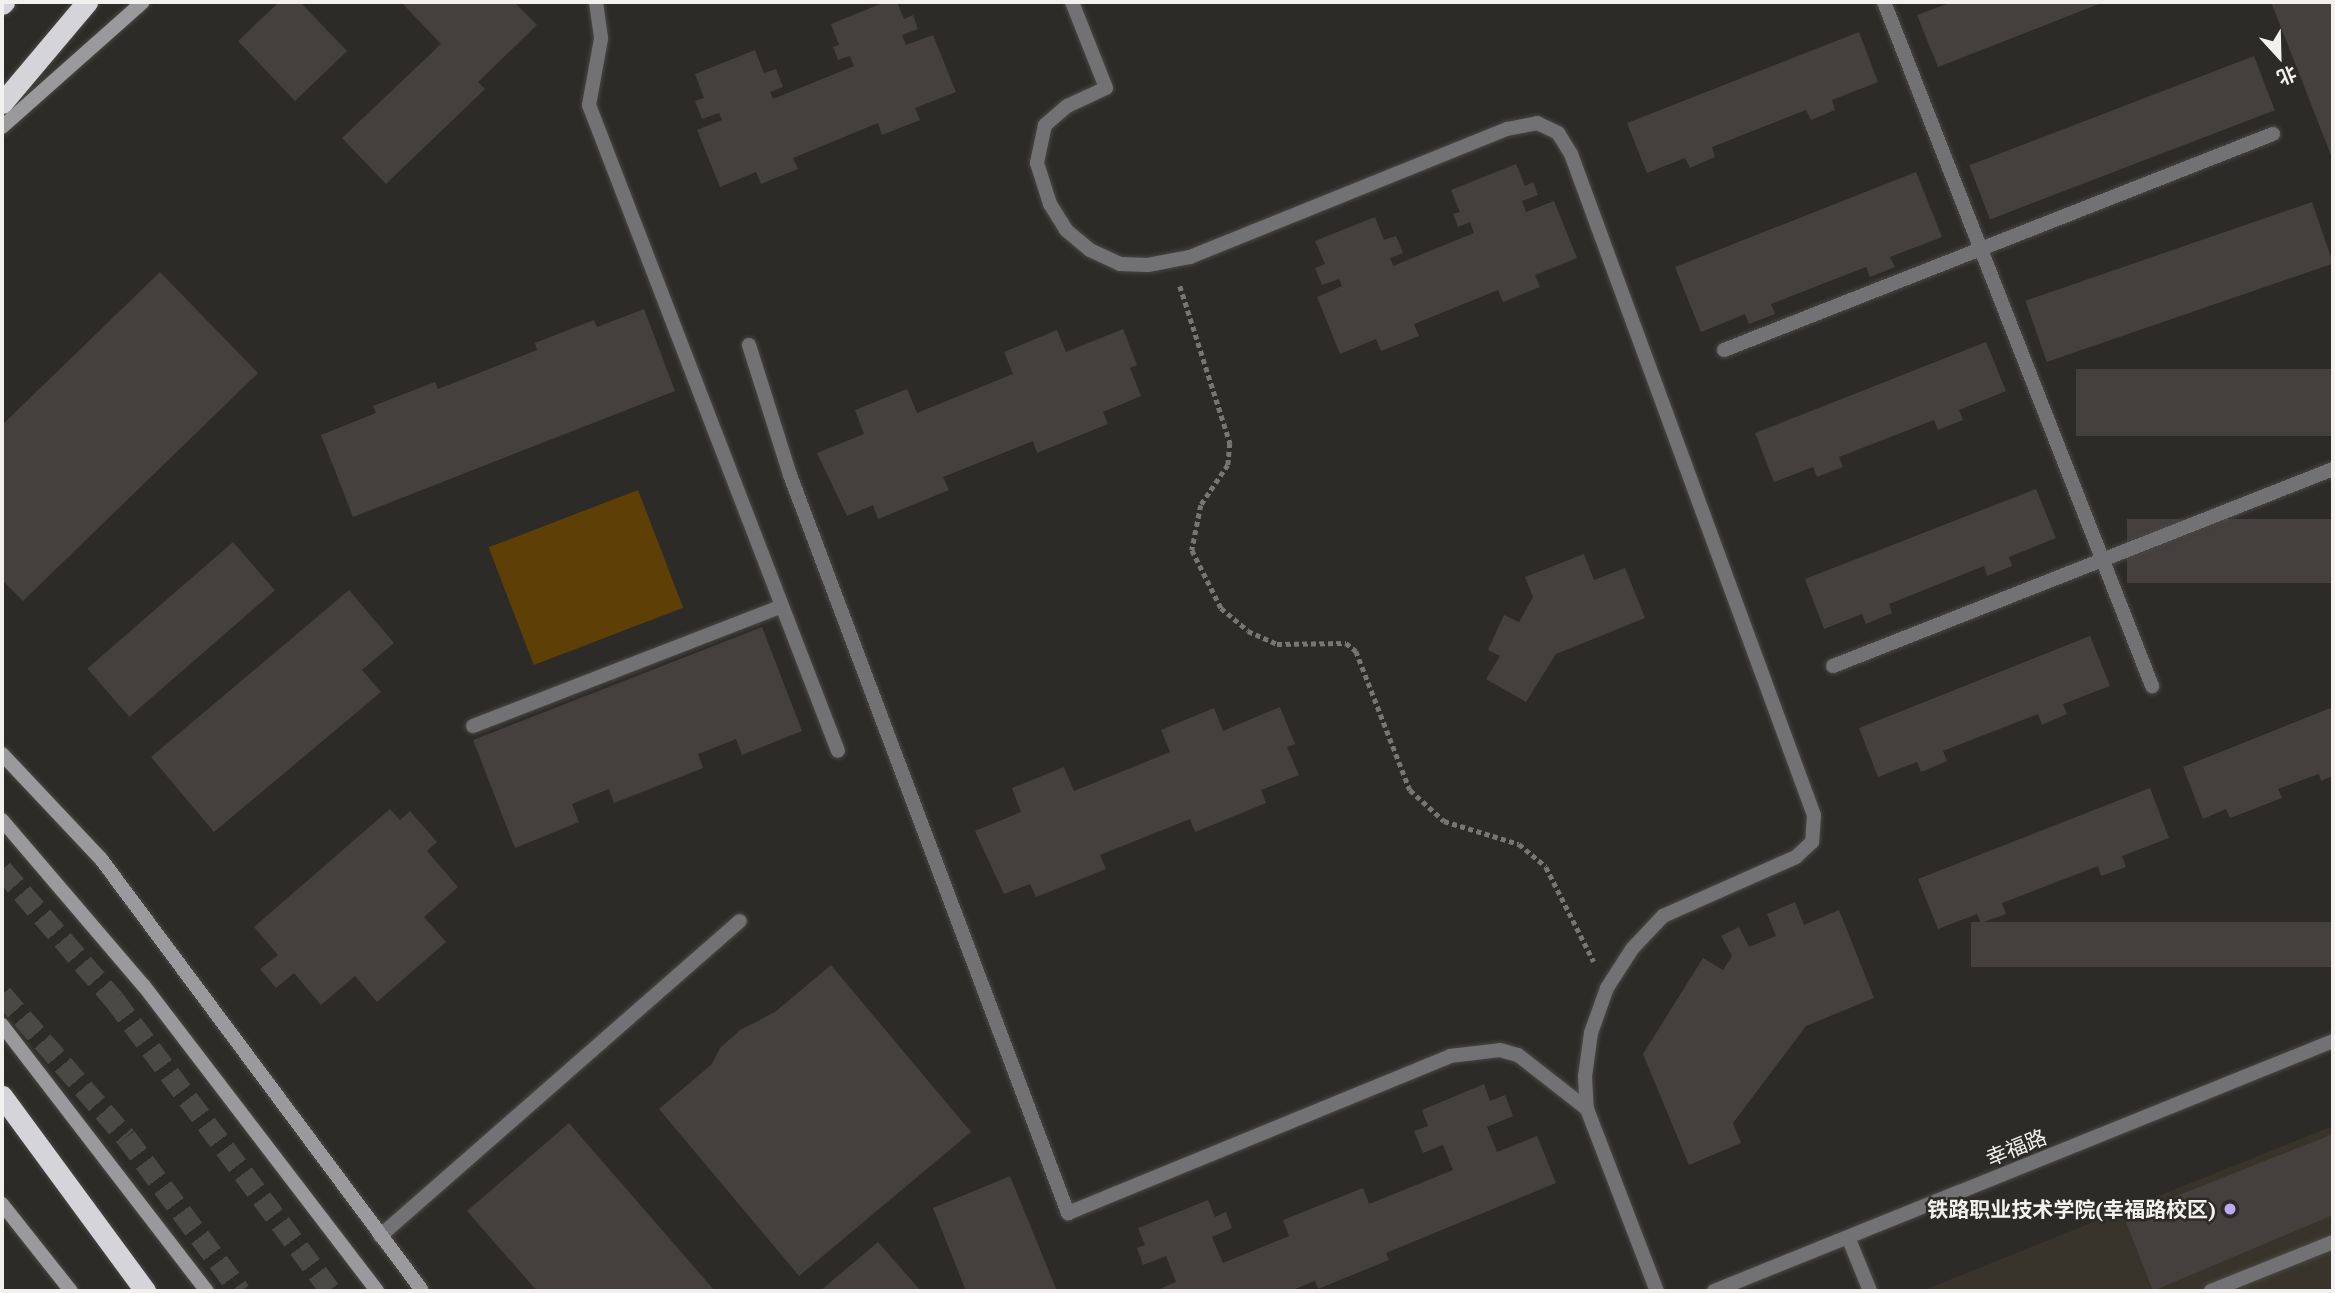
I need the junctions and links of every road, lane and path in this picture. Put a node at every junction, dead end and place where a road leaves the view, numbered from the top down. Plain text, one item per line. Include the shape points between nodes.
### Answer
1 (143, 2) edge
2 (596, 2) edge
3 (1072, 2) edge
4 (1884, 2) edge
5 (85, 3) edge
6 (2, 103) edge
7 (2, 127) edge
8 (2273, 134) dead end
9 (1980, 249) junction
10 (1172, 261) junction
11 (748, 345) dead end
12 (1724, 350) dead end
13 (2333, 469) edge
14 (2102, 560) junction
15 (782, 606) junction
16 (1833, 666) dead end
17 (2152, 686) dead end
18 (473, 726) dead end
19 (838, 751) dead end
20 (2, 754) edge
21 (2, 820) edge
22 (740, 921) dead end
23 (1607, 988) junction
24 (2, 1025) edge
25 (2333, 1041) edge
26 (2, 1096) edge
27 (1587, 1109) junction
28 (2, 1204) edge
29 (380, 1236) junction
30 (1848, 1237) junction
31 (2333, 1242) edge
32 (421, 1289) dead end
33 (71, 1291) edge
34 (145, 1291) edge
35 (207, 1291) edge
36 (377, 1291) edge
37 (1657, 1291) edge
38 (1714, 1291) edge
39 (1870, 1291) edge
40 (2211, 1291) edge

1 - 7 street
2 - 15 street via 601,39 589,105
3 - 10 street via 1106,88 1067,106 1045,125 1037,163 1050,204 1066,230 1090,250 1120,264
4 - 9 street
5 - 6 highway
8 - 9 street
9 - 12 street
9 - 14 street
10 - 23 path via 1230,443 1228,465 1201,505 1192,551 1221,607 1248,631 1277,644 1346,643 1356,651 1410,790 1444,821 1519,844 1546,867
10 - 23 street via 1507,129 1536,123 1558,133 1571,154 1814,815 1812,842 1796,857 1663,916 1632,949
11 - 27 street via 800,501 1068,1213 1450,1056 1500,1050 1518,1055
13 - 14 street
14 - 16 street
14 - 17 street
15 - 18 street
15 - 19 street
20 - 29 street via 100,859
21 - 36 street via 144,986
22 - 29 street
23 - 27 street via 1591,1033 1585,1076
24 - 35 street
25 - 30 street, 幸福路
26 - 34 highway
27 - 37 street
28 - 33 street
29 - 32 street
30 - 38 street, 幸福路
30 - 39 street
31 - 40 street

